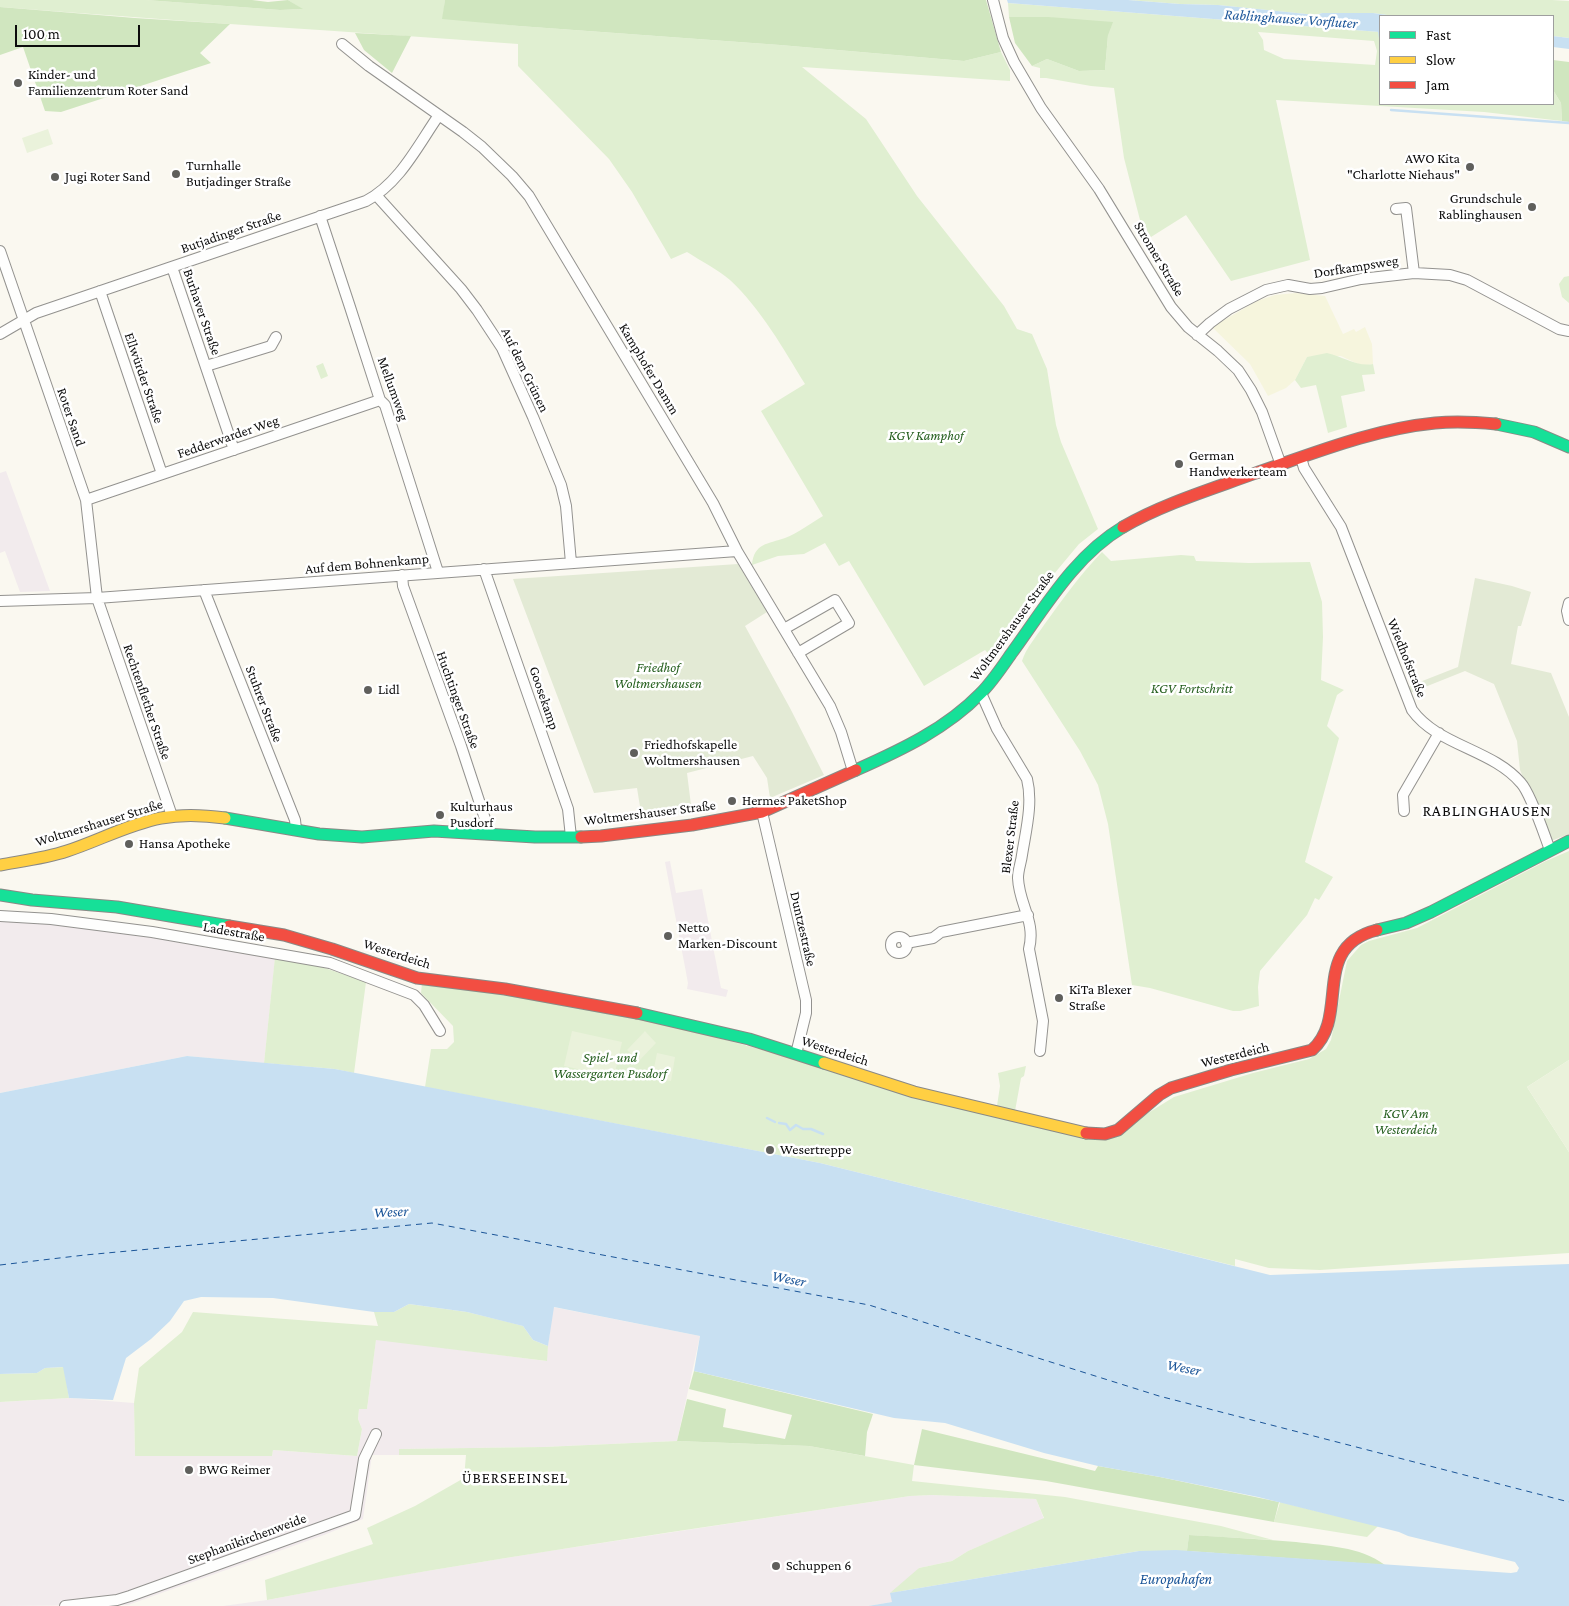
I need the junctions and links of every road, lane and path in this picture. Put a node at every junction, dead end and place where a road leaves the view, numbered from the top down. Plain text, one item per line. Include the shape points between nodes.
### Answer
1 (993, 0) edge
2 (342, 44) dead end
3 (439, 115) junction
4 (376, 195) junction
5 (1396, 209) dead end
6 (320, 216) junction
7 (0, 251) edge
8 (172, 267) junction
9 (1414, 273) junction
10 (100, 291) junction
11 (23, 319) junction
12 (1569, 331) edge
13 (0, 334) edge
14 (1197, 335) junction
15 (276, 337) dead end
16 (206, 366) junction
17 (380, 400) junction
18 (1569, 447) edge
19 (234, 450) junction
20 (1301, 458) junction
21 (1281, 465) junction
22 (162, 474) junction
23 (86, 500) junction
24 (737, 551) junction
25 (571, 563) junction
26 (484, 569) junction
27 (438, 572) junction
28 (402, 575) junction
29 (204, 590) junction
30 (97, 598) junction
31 (0, 601) edge
32 (1569, 603) edge
33 (1569, 620) edge
34 (784, 630) junction
35 (798, 653) junction
36 (981, 694) junction
37 (1439, 733) junction
38 (853, 771) junction
39 (1404, 811) dead end
40 (762, 812) junction
41 (172, 816) junction
42 (296, 829) junction
43 (488, 834) junction
44 (571, 837) junction
45 (1569, 842) edge
46 (1550, 850) junction
47 (0, 865) edge
48 (0, 895) edge
49 (53, 902) junction
50 (1028, 915) junction
51 (0, 916) edge
52 (51, 919) junction
53 (906, 943) dead end
54 (440, 1031) dead end
55 (1040, 1051) dead end
56 (796, 1054) junction
57 (376, 1434) dead end
58 (65, 1606) edge

1 - 14 street, Stromer Straße via 1003,38 1041,108 1120,222 1171,307
2 - 3 street, Kamphofer Damm
3 - 4 street, Butjadinger Straße via 397,177
3 - 24 street, Kamphofer Damm via 482,147 512,176 534,204 713,503
4 - 6 street, Butjadinger Straße
4 - 25 street, Auf dem Grünen via 462,289 502,348 561,485
5 - 9 street, Dorfkampsweg via 1406,208
6 - 8 street, Butjadinger Straße
6 - 17 street, Mellumweg
7 - 11 street, Roter Sand
8 - 10 street, Butjadinger Straße
8 - 16 street, Burhaver Straße
9 - 12 street, Dorfkampsweg via 1450,275 1466,280 1559,329
9 - 14 street, Dorfkampsweg via 1361,279 1322,288 1288,285 1266,290 1229,309
10 - 11 street, Butjadinger Straße
10 - 22 street, Ellwürder Straße
11 - 13 street, Butjadinger Straße
11 - 23 street, Roter Sand
14 - 21 street, Stromer Straße via 1238,370 1251,390
15 - 16 street, Burhaver Straße via 271,346
16 - 19 street, Burhaver Straße
17 - 19 street, Fedderwarder Weg
17 - 27 street, Mellumweg via 385,405
18 - 20 street, Woltmershauser Straße via 1518,426 1444,421 1401,428
19 - 22 street, Fedderwarder Weg
20 - 21 street, Woltmershauser Straße
20 - 37 street, Wiedhofstraße via 1341,527 1409,704 1421,720
21 - 36 street, Woltmershauser Straße via 1143,515 1120,528 1089,552 1066,578
22 - 23 street, Fedderwarder Weg
23 - 30 street, Roter Sand
24 - 25 street, Auf dem Bohnenkamp
24 - 34 street, Kamphofer Damm
25 - 26 street, Auf dem Bohnenkamp
26 - 27 street, Auf dem Bohnenkamp
26 - 44 street, Goosekamp via 568,809
27 - 28 street, Auf dem Bohnenkamp
28 - 29 street, Auf dem Bohnenkamp
28 - 43 street, Huchtinger Straße via 403,586 461,746
29 - 30 street, Auf dem Bohnenkamp
29 - 42 street, Stuhrer Straße
30 - 31 street, Auf dem Bohnenkamp
30 - 41 street, Rechtenflether Straße
32 - 33 street
34 - 35 street, Kamphofer Damm
34 - 35 street via 835,600 849,624
35 - 38 street, Kamphofer Damm via 830,706
36 - 38 street, Woltmershauser Straße via 938,729
36 - 50 street, Blexer Straße via 1029,785 1029,814 1018,879 1022,904
37 - 39 street via 1403,795
37 - 46 street, Wiedhofstraße via 1506,770 1522,784
38 - 40 street, Woltmershauser Straße
40 - 44 street, Woltmershauser Straße via 692,825
40 - 56 street, Duntzestraße via 806,1000
41 - 42 street, Woltmershauser Straße via 204,814
41 - 47 street, Woltmershauser Straße via 143,823 64,852
42 - 43 street, Woltmershauser Straße via 362,837 434,831
43 - 44 street, Woltmershauser Straße
45 - 46 street, Westerdeich
46 - 56 street, Westerdeich via 1431,912 1406,923 1366,933 1350,942 1336,966 1326,1032 1312,1050 1171,1088 1118,1130 1104,1134 1088,1134 952,1102
48 - 49 street, Westerdeich
49 - 52 street
49 - 56 street, Westerdeich via 126,908 284,935 424,980 504,989 610,1007
50 - 53 street via 941,932 933,938
50 - 55 street, Blexer Straße via 1032,938 1029,949 1043,1021
51 - 52 street, Ladestraße
52 - 54 street, Ladestraße via 152,932 330,964 414,995
57 - 58 street, Stephanikirchenweide via 364,1460 355,1515 118,1600

